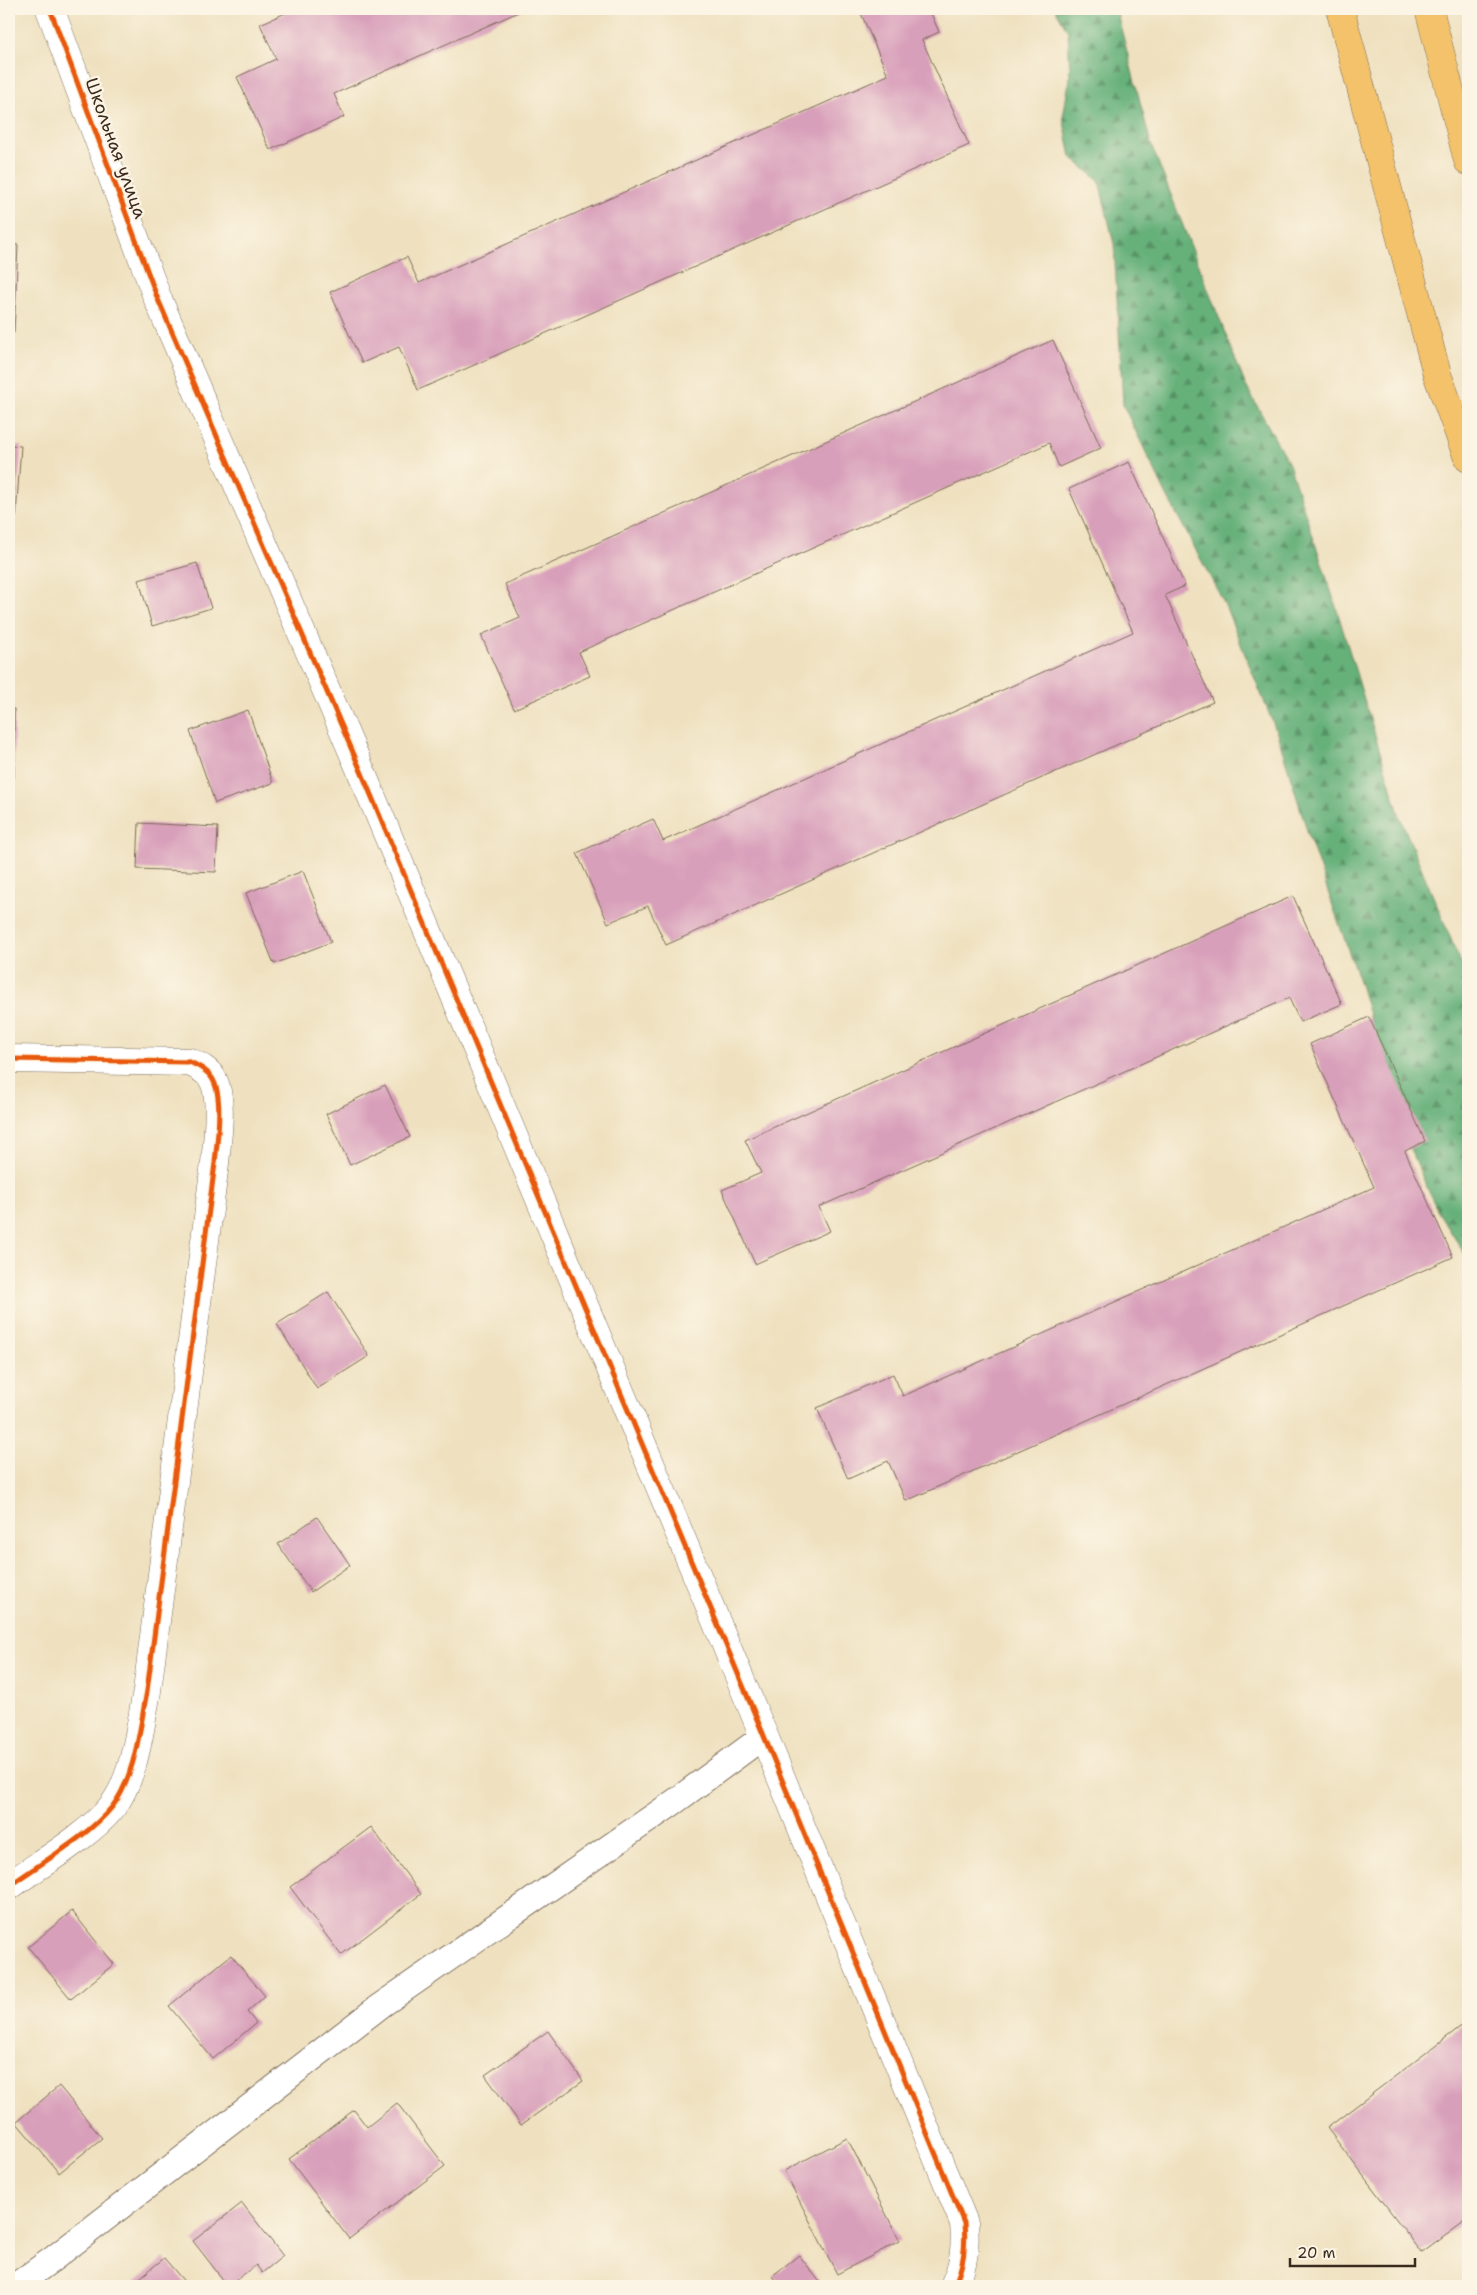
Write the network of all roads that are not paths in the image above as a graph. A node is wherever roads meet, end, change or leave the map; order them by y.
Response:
1 (50, 9) edge
2 (1340, 9) edge
3 (1429, 9) edge
4 (1468, 161) edge
5 (1468, 458) edge
6 (9, 1059) edge
7 (764, 1736) junction
8 (9, 1886) edge
9 (14, 2286) edge
10 (954, 2286) edge

1 - 7 street, Школьная улица
2 - 5 main road
3 - 4 main road
6 - 8 street
7 - 9 lane
7 - 10 street, Школьная улица

